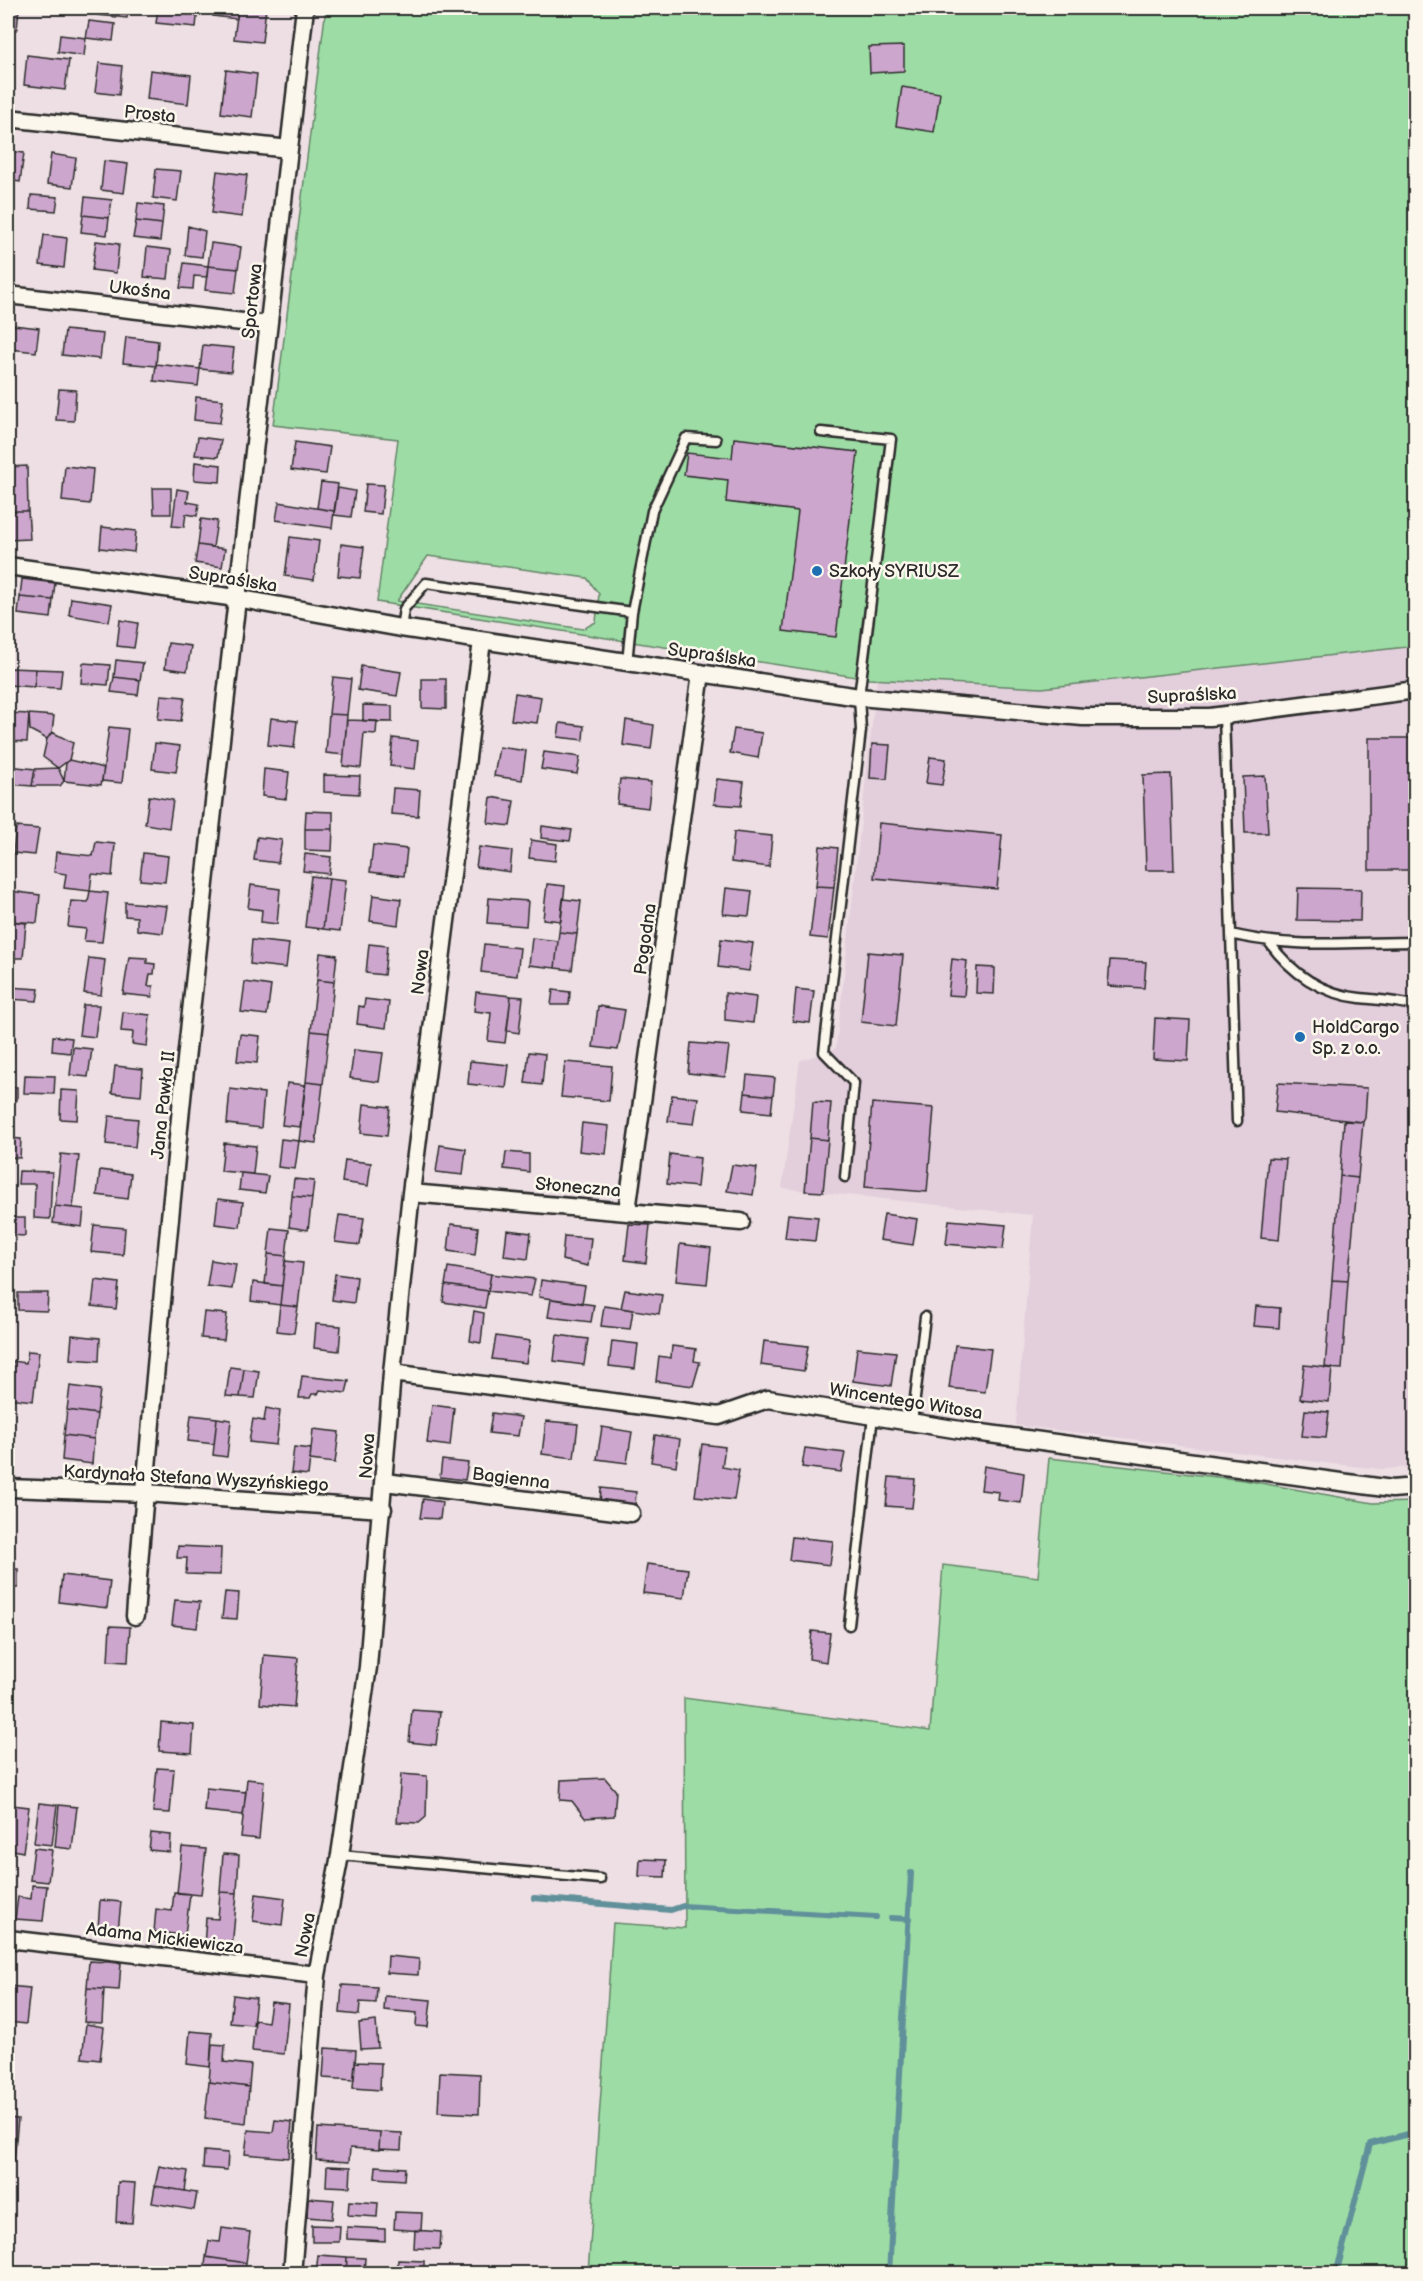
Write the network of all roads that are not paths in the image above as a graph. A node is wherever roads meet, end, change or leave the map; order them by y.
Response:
1 (305, 8) edge
2 (8, 118) edge
3 (289, 149) junction
4 (8, 295) edge
5 (268, 325) junction
6 (821, 432) dead end
7 (716, 440) dead end
8 (8, 566) edge
9 (236, 598) junction
10 (632, 612) junction
11 (401, 628) junction
12 (482, 641) junction
13 (627, 663) junction
14 (701, 673) junction
15 (1416, 690) edge
16 (859, 697) junction
17 (1224, 715) junction
18 (1231, 934) junction
19 (1269, 942) junction
20 (1416, 942) edge
21 (1416, 1006) edge
22 (1237, 1121) dead end
23 (845, 1177) dead end
24 (411, 1193) junction
25 (627, 1211) junction
26 (741, 1222) dead end
27 (925, 1317) dead end
28 (392, 1373) junction
29 (873, 1416) junction
30 (912, 1422) junction
31 (385, 1482) junction
32 (1416, 1487) edge
33 (8, 1488) edge
34 (145, 1493) junction
35 (383, 1509) junction
36 (631, 1513) dead end
37 (135, 1616) dead end
38 (849, 1625) dead end
39 (340, 1855) junction
40 (600, 1879) dead end
41 (8, 1940) edge
42 (317, 1975) junction
43 (292, 2274) edge

1 - 3 street, Sportowa
2 - 3 street, Prosta
3 - 5 street, Sportowa
4 - 5 street, Ukośna
5 - 9 street, Sportowa
6 - 16 lane
7 - 10 lane
8 - 9 street, Supraślska
9 - 11 street, Supraślska
9 - 34 street, Jana Pawła II
10 - 11 lane
10 - 13 lane
11 - 12 street, Supraślska
12 - 13 street, Supraślska
12 - 24 street, Nowa
13 - 14 street, Supraślska
14 - 16 street, Supraślska
14 - 25 street, Pogodna
15 - 17 street, Supraślska
16 - 17 street, Supraślska
16 - 23 lane
17 - 18 lane
18 - 19 lane
18 - 22 lane
19 - 20 lane
19 - 21 lane
24 - 25 street, Słoneczna
24 - 28 street, Nowa
25 - 26 street, Słoneczna
27 - 30 lane
28 - 29 street, Wincentego Witosa
28 - 31 street, Nowa
29 - 30 street, Wincentego Witosa
29 - 38 lane
30 - 32 street, Wincentego Witosa
31 - 35 street, Nowa
31 - 36 street, Bagienna
33 - 34 street, Kardynała Stefana Wyszyńskiego
34 - 35 street, Kardynała Stefana Wyszyńskiego
34 - 37 street, Jana Pawła II
35 - 39 street, Nowa
39 - 40 lane
39 - 42 street, Nowa
41 - 42 street, Adama Mickiewicza
42 - 43 street, Nowa

